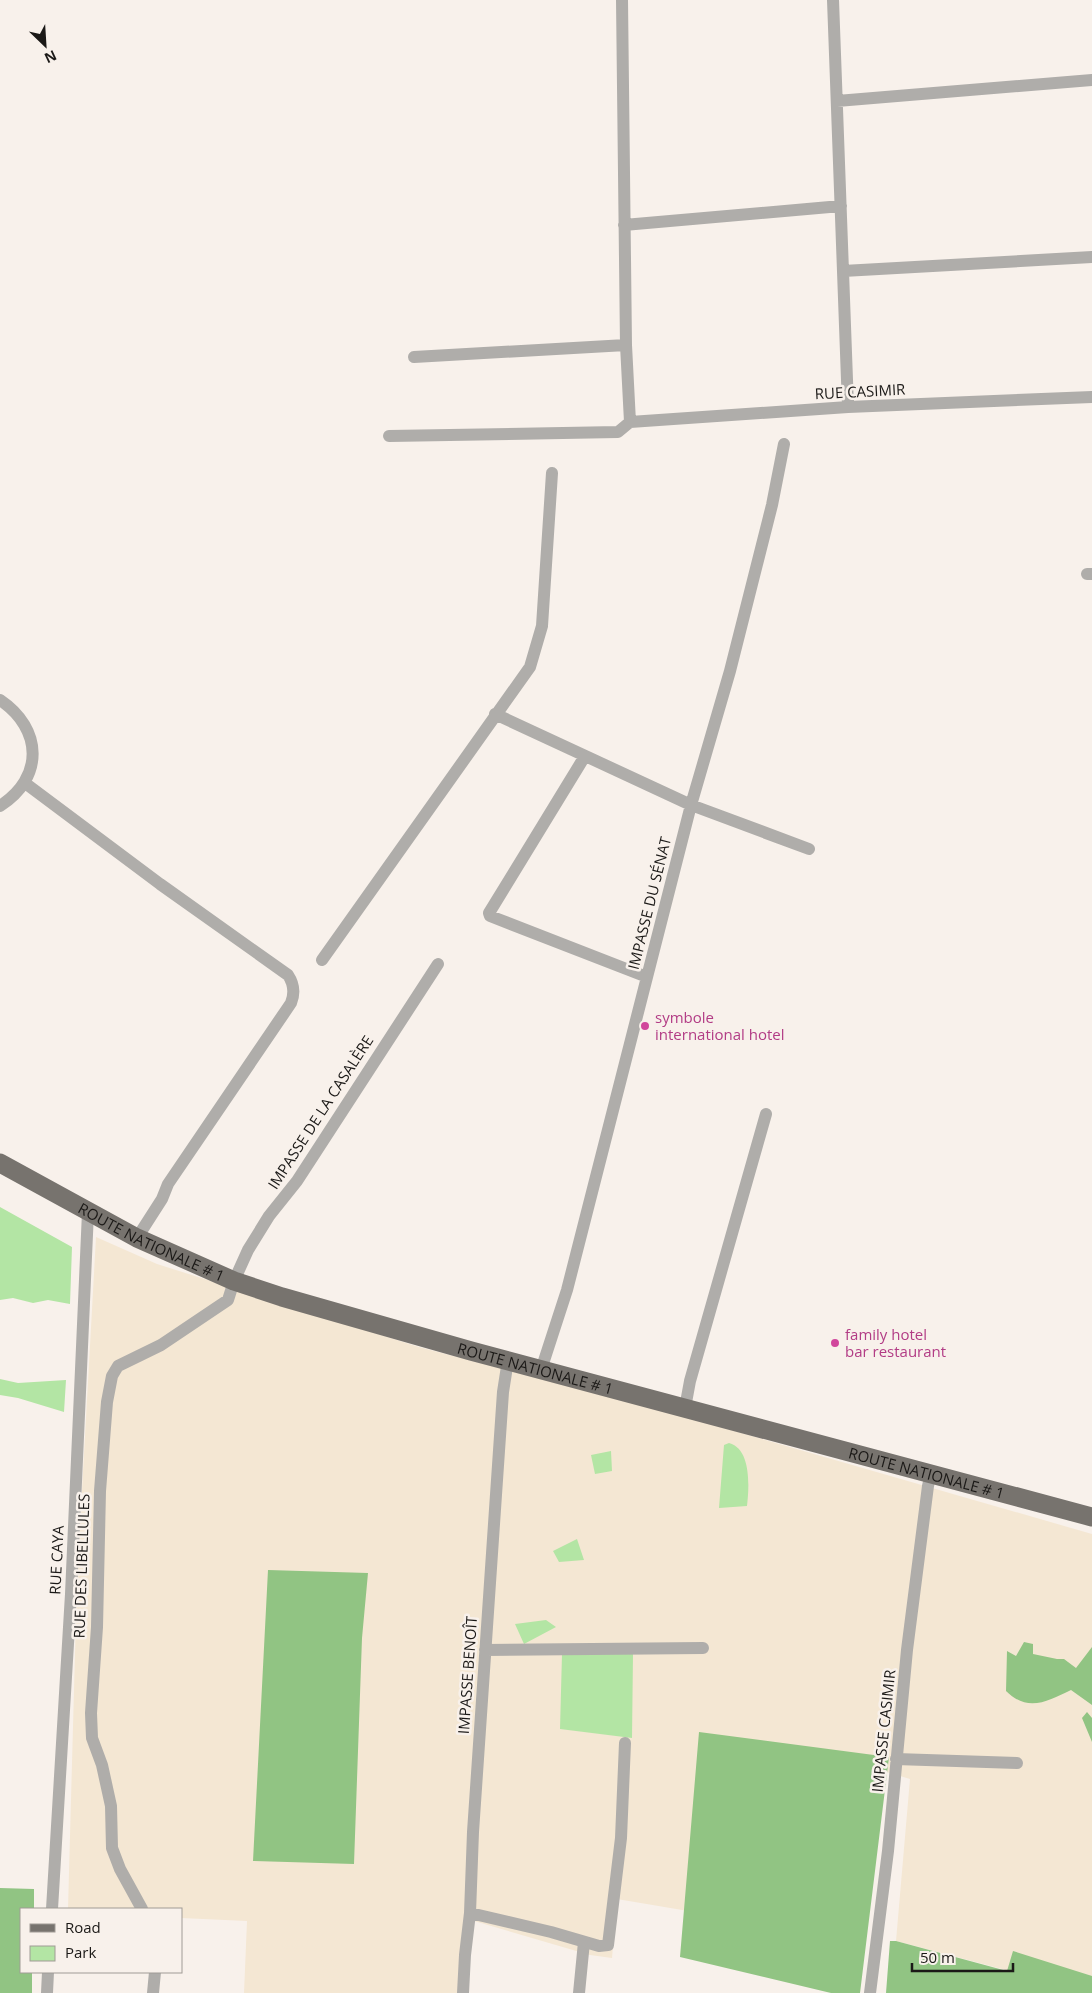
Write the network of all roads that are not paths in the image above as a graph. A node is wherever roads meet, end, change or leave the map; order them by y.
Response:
1 (622, 0) edge
2 (833, 0) edge
3 (1092, 80) edge
4 (837, 101) junction
5 (841, 206) junction
6 (624, 224) junction
7 (1092, 257) edge
8 (843, 271) junction
9 (626, 345) junction
10 (414, 357) dead end
11 (1092, 397) edge
12 (848, 407) junction
13 (630, 422) junction
14 (389, 436) dead end
15 (784, 444) dead end
16 (552, 473) dead end
17 (0, 700) edge
18 (495, 714) junction
19 (585, 756) junction
20 (25, 783) junction
21 (691, 805) junction
22 (0, 806) edge
23 (809, 849) dead end
24 (322, 960) dead end
25 (438, 964) dead end
26 (647, 977) junction
27 (766, 1114) dead end
28 (0, 1163) edge
29 (88, 1212) junction
30 (137, 1238) junction
31 (234, 1281) junction
32 (508, 1360) junction
33 (541, 1370) junction
34 (685, 1408) junction
35 (931, 1473) junction
36 (1092, 1517) edge
37 (703, 1648) dead end
38 (485, 1650) junction
39 (625, 1743) dead end
40 (896, 1759) junction
41 (1017, 1763) dead end
42 (52, 1908) edge
43 (141, 1908) edge
44 (470, 1913) junction
45 (584, 1942) junction
46 (48, 1973) edge
47 (155, 1973) edge
48 (47, 1993) edge
49 (152, 1993) edge
50 (463, 1993) edge
51 (579, 1993) edge
52 (870, 1993) edge

1 - 6 street
2 - 4 street
3 - 4 street
4 - 5 street
5 - 6 street
5 - 8 street
6 - 9 street
7 - 8 street
8 - 12 street
9 - 10 street
9 - 13 street
11 - 12 street, RUE CASIMIR
12 - 13 street, RUE CASIMIR
13 - 14 street
15 - 21 street, IMPASSE DU SÉNAT
16 - 18 street
17 - 20 street
18 - 19 street
18 - 24 street
19 - 21 street
19 - 26 street
20 - 22 street
20 - 30 street
21 - 23 street
21 - 26 street, IMPASSE DU SÉNAT
25 - 31 street, IMPASSE DE LA CASALÈRE
26 - 33 street, IMPASSE DU SÉNAT
27 - 34 street
28 - 29 main road, ROUTE NATIONALE # 1
29 - 30 main road, ROUTE NATIONALE # 1
29 - 42 street, RUE CAYA
30 - 31 main road, ROUTE NATIONALE # 1
31 - 32 main road, ROUTE NATIONALE # 1
31 - 43 street, RUE DES LIBELLULES
32 - 33 main road, ROUTE NATIONALE # 1
32 - 38 street, IMPASSE BENOÎT
33 - 34 main road, ROUTE NATIONALE # 1
34 - 35 main road, ROUTE NATIONALE # 1
35 - 36 main road, ROUTE NATIONALE # 1
35 - 40 street, IMPASSE CASIMIR
37 - 38 street
38 - 44 street, IMPASSE BENOÎT
39 - 45 street
40 - 41 street
40 - 52 street, IMPASSE CASIMIR
44 - 45 street
44 - 50 street, IMPASSE BENOÎT
45 - 51 street
46 - 48 street
47 - 49 street

